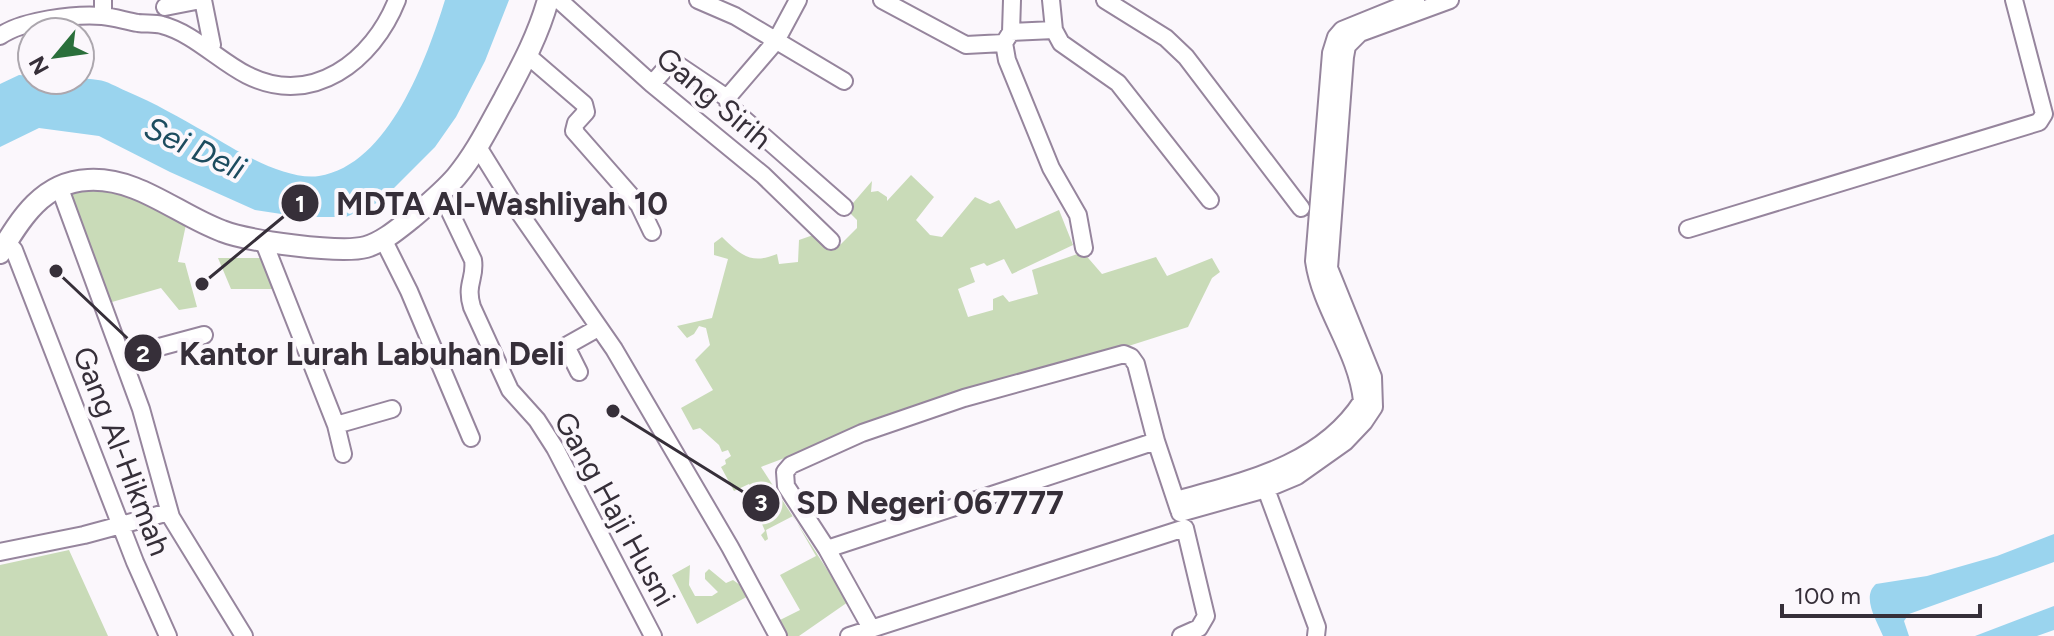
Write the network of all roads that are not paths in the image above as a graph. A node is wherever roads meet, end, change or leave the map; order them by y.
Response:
1 (202, 0) edge
2 (397, 0) edge
3 (548, 0) edge
4 (559, 0) edge
5 (698, 0) edge
6 (798, 0) edge
7 (882, 0) edge
8 (1012, 0) edge
9 (1051, 0) edge
10 (1105, 0) edge
11 (1416, 0) edge
12 (1450, 0) edge
13 (2014, 0) edge
14 (165, 3) edge
15 (103, 8) edge
16 (162, 25) junction
17 (1054, 30) junction
18 (0, 36) edge
19 (1007, 37) junction
20 (776, 41) junction
21 (209, 50) junction
22 (527, 55) junction
23 (844, 81) dead end
24 (652, 84) junction
25 (727, 98) junction
26 (478, 147) junction
27 (59, 186) junction
28 (441, 193) junction
29 (1210, 200) dead end
30 (844, 207) dead end
31 (1301, 208) dead end
32 (1688, 229) dead end
33 (652, 232) dead end
34 (383, 239) junction
35 (263, 240) junction
36 (831, 241) dead end
37 (3, 248) edge
38 (1084, 248) dead end
39 (1321, 261) junction
40 (598, 328) junction
41 (204, 335) dead end
42 (122, 357) junction
43 (579, 372) dead end
44 (392, 409) dead end
45 (336, 425) junction
46 (471, 438) dead end
47 (1156, 441) junction
48 (343, 454) dead end
49 (1264, 482) junction
50 (169, 512) junction
51 (1180, 514) junction
52 (120, 524) junction
53 (827, 549) junction
54 (0, 552) edge
55 (871, 628) junction
56 (1320, 633) edge
57 (168, 636) edge
58 (244, 636) edge
59 (653, 636) edge
60 (778, 636) edge
61 (849, 636) edge
62 (1181, 636) edge

1 - 14 street
1 - 21 street
2 - 21 street
3 - 22 street
4 - 24 street, Gang Sirih
5 - 20 street
6 - 20 street
7 - 19 street
8 - 19 street
9 - 17 street
10 - 31 street
11 - 39 street
12 - 39 street
13 - 32 street
14 - 16 street
15 - 16 street
15 - 18 street
16 - 21 street
17 - 19 street
17 - 29 street
19 - 38 street
20 - 23 street
20 - 25 street
22 - 26 street
22 - 33 street
24 - 25 street
24 - 36 street, Gang Sirih
25 - 30 street
26 - 28 street
26 - 40 street
27 - 35 street
27 - 37 street
27 - 42 street
28 - 34 street
28 - 59 street, Gang Haji Husni
34 - 35 street
34 - 46 street
35 - 45 street
37 - 52 street, Gang Al-Hikmah
39 - 49 street
40 - 43 street
40 - 60 street
41 - 42 street
42 - 50 street
44 - 45 street
45 - 48 street
47 - 51 street
47 - 53 street
47 - 53 street
49 - 51 street
49 - 56 street
50 - 52 street
50 - 58 street
51 - 55 street
51 - 62 street
52 - 54 street
52 - 57 street, Gang Al-Hikmah
53 - 55 street
55 - 61 street

